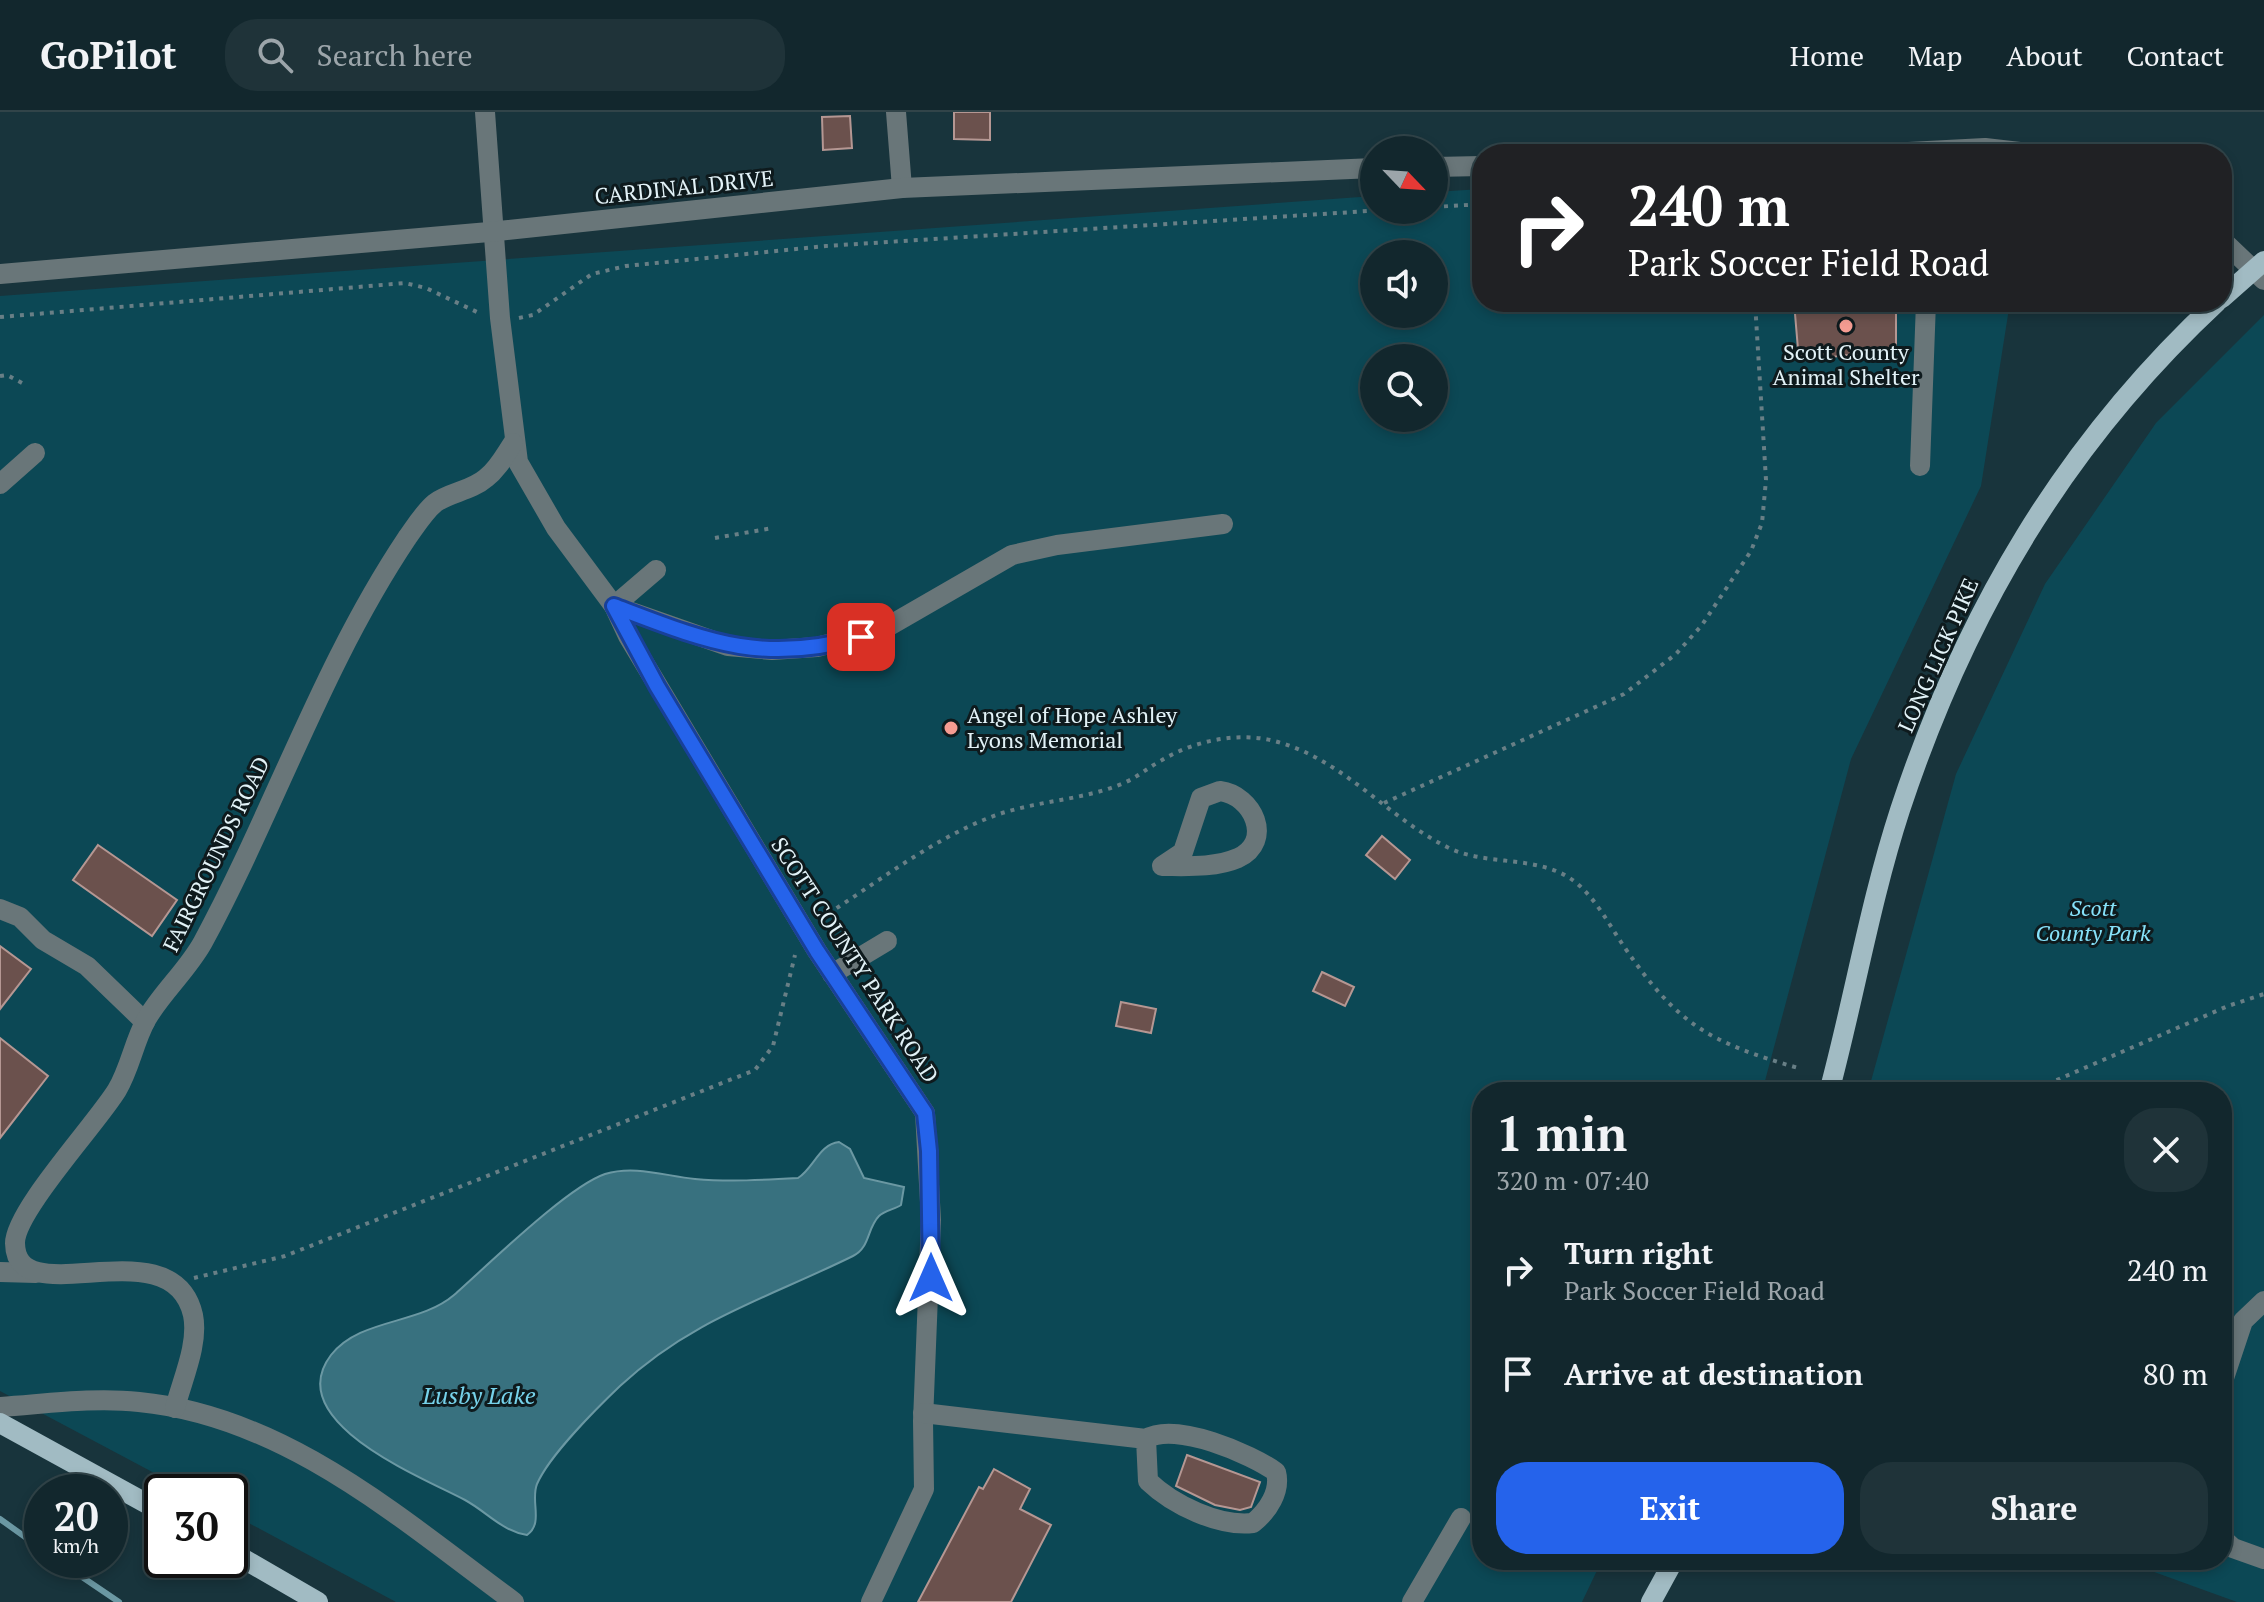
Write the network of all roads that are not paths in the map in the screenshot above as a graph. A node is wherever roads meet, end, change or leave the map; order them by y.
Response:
1 (485, 112) edge
2 (896, 112) edge
3 (1472, 166) edge
4 (1448, 167) edge
5 (1360, 169) edge
6 (902, 188) junction
7 (493, 231) junction
8 (2232, 248) edge
9 (2261, 270) edge
10 (0, 274) edge
11 (2232, 291) edge
12 (1926, 312) edge
13 (2207, 312) edge
14 (513, 443) junction
15 (35, 453) dead end
16 (1920, 466) dead end
17 (0, 484) edge
18 (1223, 524) dead end
19 (656, 570) dead end
20 (614, 606) junction
21 (1162, 866) joint
22 (0, 909) edge
23 (887, 941) dead end
24 (832, 974) junction
25 (145, 1022) junction
26 (1832, 1082) edge
27 (0, 1272) edge
28 (36, 1273) junction
29 (2264, 1301) edge
30 (2232, 1354) edge
31 (0, 1407) edge
32 (175, 1408) junction
33 (923, 1413) junction
34 (0, 1423) edge
35 (1146, 1439) junction
36 (144, 1502) edge
37 (1461, 1518) dead end
38 (2232, 1547) edge
39 (2264, 1559) edge
40 (248, 1561) edge
41 (1669, 1570) edge
42 (318, 1602) edge
43 (514, 1602) edge
44 (871, 1602) edge
45 (1412, 1602) edge
46 (1651, 1602) edge

1 - 7 street
2 - 6 street
3 - 4 street
5 - 6 street, CARDINAL DRIVE
6 - 7 street, CARDINAL DRIVE
7 - 10 street, CARDINAL DRIVE
7 - 14 street
8 - 9 street
9 - 11 main road
12 - 16 street
13 - 26 main road, LONG LICK PIKE
14 - 20 street, SCOTT COUNTY PARK ROAD
14 - 25 street, FAIRGROUNDS ROAD
15 - 17 street
18 - 20 street
19 - 20 street
20 - 24 street, SCOTT COUNTY PARK ROAD
21 - 21 street
22 - 25 street
23 - 24 street
24 - 33 street, SCOTT COUNTY PARK ROAD
25 - 28 street, FAIRGROUNDS ROAD
27 - 28 street
28 - 32 street
29 - 30 street
31 - 32 street
32 - 43 street
33 - 35 street
33 - 44 street, SCOTT COUNTY PARK ROAD
34 - 36 main road
35 - 35 street
37 - 45 street
38 - 39 street
40 - 42 main road
41 - 46 main road

